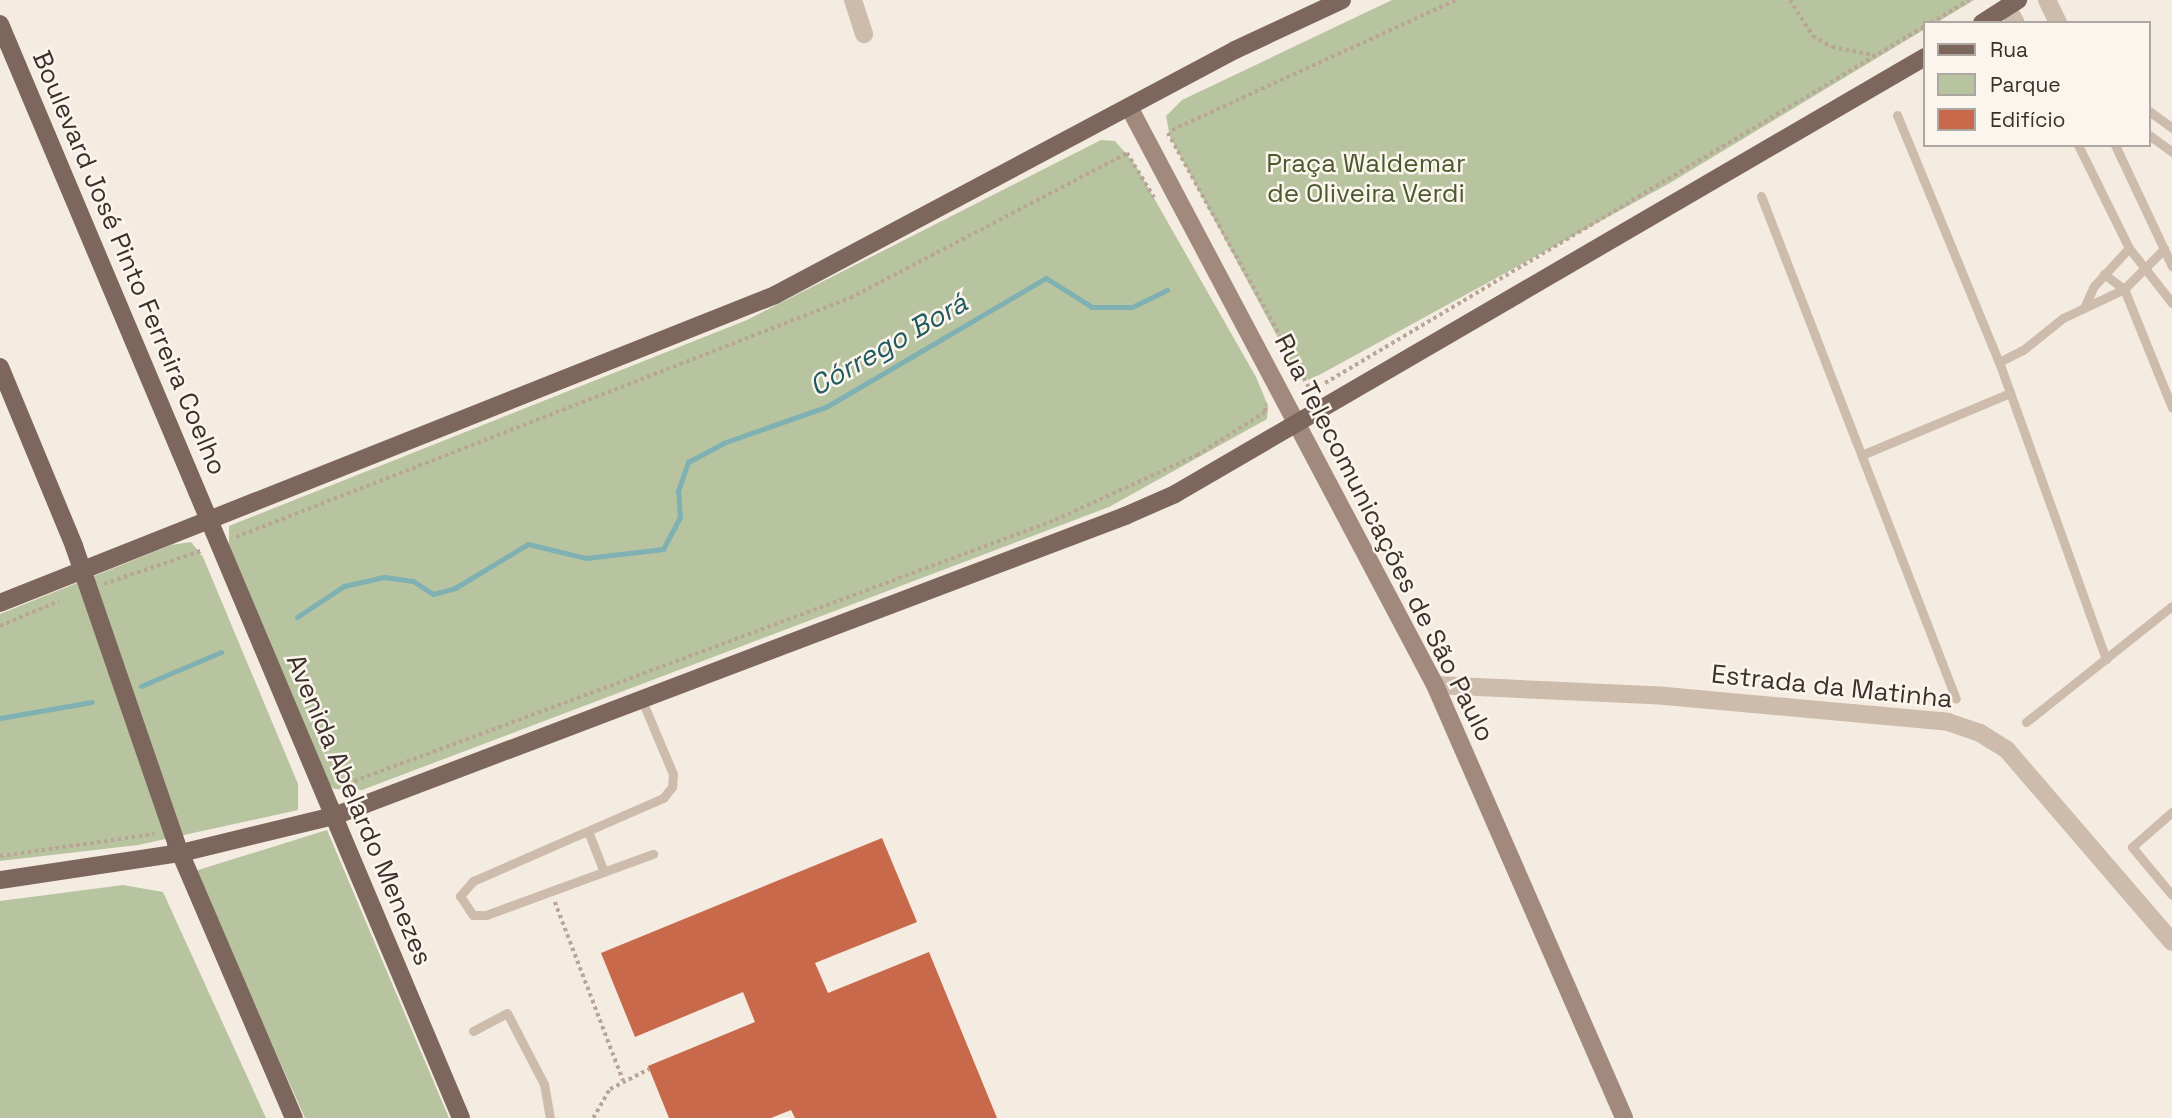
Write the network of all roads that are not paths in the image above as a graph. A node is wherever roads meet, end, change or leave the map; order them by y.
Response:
1 (853, 0) edge
2 (1342, 0) edge
3 (2047, 0) edge
4 (2013, 10) edge
5 (1987, 21) edge
6 (2057, 21) edge
7 (0, 24) edge
8 (864, 34) dead end
9 (1924, 58) edge
10 (1129, 107) junction
11 (2151, 112) edge
12 (1897, 116) dead end
13 (2172, 128) edge
14 (2151, 136) edge
15 (2079, 147) edge
16 (2116, 147) edge
17 (2172, 152) edge
18 (1761, 196) dead end
19 (2129, 248) junction
20 (2164, 249) junction
21 (2172, 266) edge
22 (2144, 267) junction
23 (2104, 274) junction
24 (2124, 289) junction
25 (2172, 303) edge
26 (2084, 308) junction
27 (1999, 362) junction
28 (0, 367) edge
29 (2010, 393) junction
30 (2172, 408) edge
31 (1298, 422) junction
32 (1864, 454) junction
33 (209, 522) junction
34 (86, 582) junction
35 (0, 603) edge
36 (2172, 606) edge
37 (2106, 659) junction
38 (1435, 685) junction
39 (641, 698) junction
40 (1956, 699) dead end
41 (2026, 722) dead end
42 (2172, 812) edge
43 (334, 817) junction
44 (588, 831) junction
45 (181, 853) junction
46 (653, 854) dead end
47 (604, 872) junction
48 (0, 880) edge
49 (2172, 895) edge
50 (2172, 942) edge
51 (473, 1031) dead end
52 (294, 1118) edge
53 (461, 1118) edge
54 (550, 1118) edge
55 (1624, 1118) edge

1 - 8 street
2 - 10 main road
3 - 6 street
4 - 5 main road
7 - 33 main road, Boulevard José Pinto Ferreira Coelho
9 - 31 main road
10 - 31 street, Rua Telecomunicações de São Paulo
10 - 33 main road
11 - 13 lane
12 - 27 lane
14 - 17 lane
15 - 19 lane
16 - 20 lane
18 - 32 lane
19 - 22 lane
19 - 23 lane
20 - 21 lane
20 - 22 lane
22 - 24 lane
22 - 25 lane
23 - 24 lane
23 - 26 lane
24 - 26 lane
24 - 30 lane
26 - 27 lane
27 - 29 lane
28 - 34 main road
29 - 32 lane
29 - 37 lane
31 - 38 street, Rua Telecomunicações de São Paulo
31 - 39 main road
32 - 40 lane
33 - 34 main road
33 - 43 main road, Avenida Abelardo Menezes
34 - 35 main road
34 - 45 main road
36 - 37 lane
37 - 41 lane
38 - 50 street, Estrada da Matinha
38 - 55 street, Rua Telecomunicações de São Paulo
39 - 43 main road
39 - 44 lane
42 - 49 lane
43 - 45 main road
43 - 53 main road, Avenida Abelardo Menezes
44 - 47 lane
44 - 47 lane
45 - 48 main road
45 - 52 main road
46 - 47 lane
51 - 54 lane

